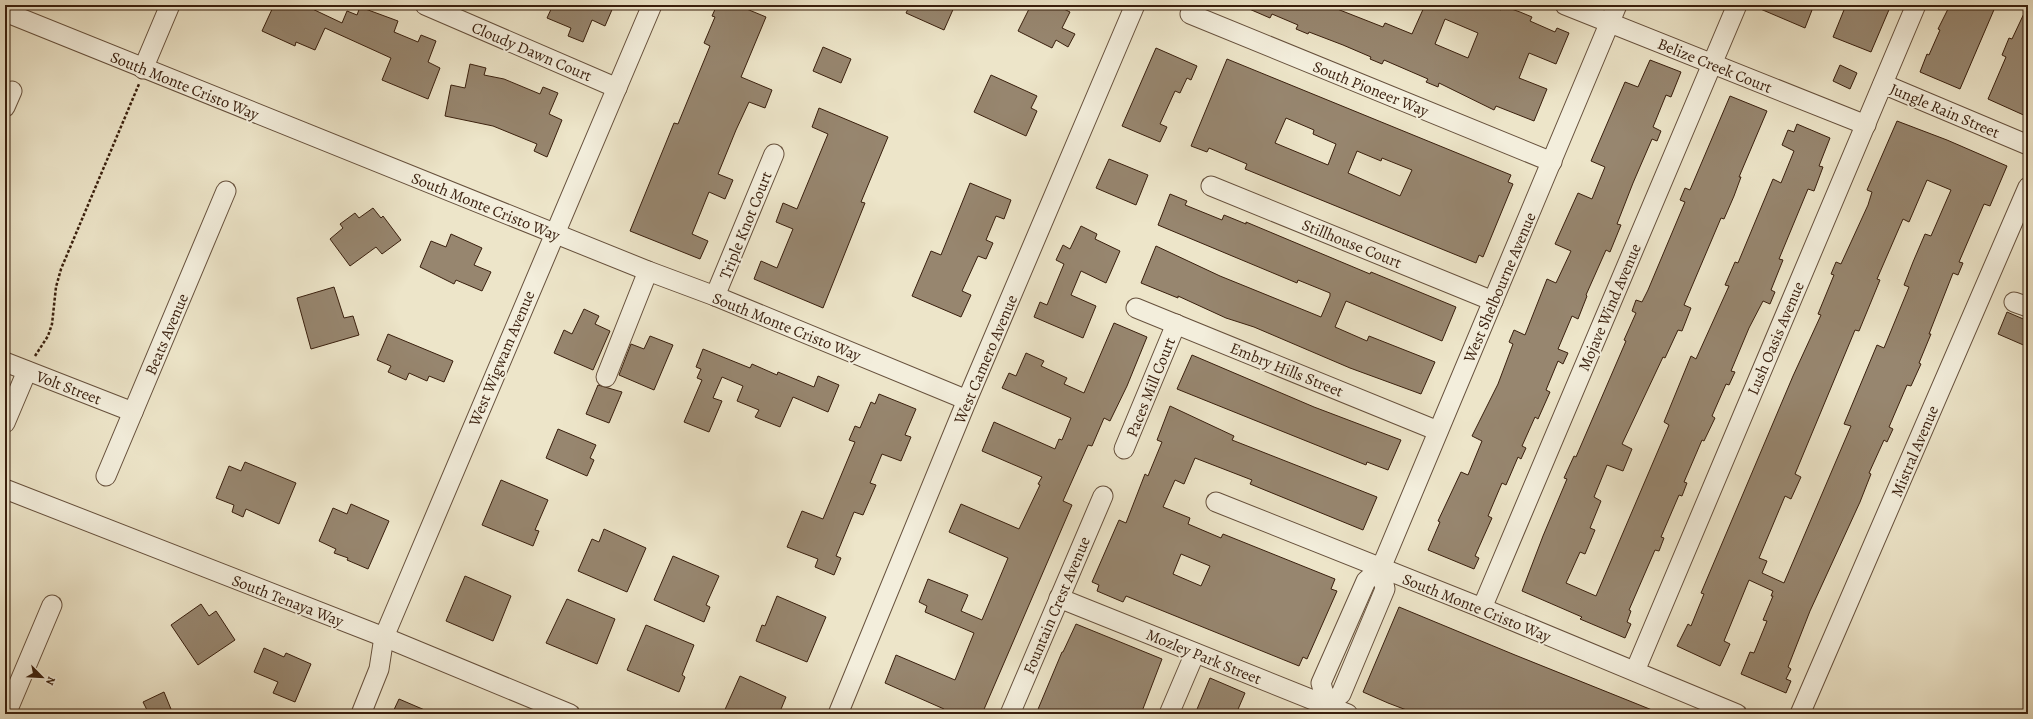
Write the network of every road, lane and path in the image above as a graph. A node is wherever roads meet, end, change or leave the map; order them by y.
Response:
1 (170, 5) edge
2 (425, 5) edge
3 (652, 5) edge
4 (1135, 5) edge
5 (1565, 5) edge
6 (1617, 5) edge
7 (1737, 5) edge
8 (1916, 5) edge
9 (5, 12) edge
10 (1190, 14) dead end
11 (1610, 23) junction
12 (1712, 64) junction
13 (142, 74) junction
14 (1883, 84) junction
15 (617, 88) junction
16 (1866, 125) junction
17 (2028, 145) edge
18 (774, 154) dead end
19 (1552, 162) junction
20 (1211, 186) dead end
21 (2028, 187) edge
22 (226, 191) dead end
23 (555, 234) junction
24 (648, 271) junction
25 (715, 296) junction
26 (1493, 301) junction
27 (1136, 308) dead end
28 (1176, 324) junction
29 (6, 364) edge
30 (30, 364) junction
31 (606, 377) dead end
32 (967, 400) junction
33 (133, 412) junction
34 (6, 417) edge
35 (1438, 431) junction
36 (1124, 449) dead end
37 (106, 476) dead end
38 (5, 489) edge
39 (1103, 496) dead end
40 (1216, 502) dead end
41 (1381, 568) junction
42 (1059, 598) junction
43 (52, 605) dead end
44 (1482, 608) junction
45 (384, 637) junction
46 (1195, 653) junction
47 (1635, 671) junction
48 (12, 682) edge
49 (1325, 710) edge
50 (6, 714) edge
51 (361, 714) edge
52 (570, 714) edge
53 (838, 714) edge
54 (1010, 714) edge
55 (1169, 714) edge
56 (1348, 714) edge
57 (1737, 714) edge
58 (1800, 714) edge

1 - 13 street
2 - 15 street, Cloudy Dawn Court
3 - 15 street, West Wigwam Avenue
4 - 32 street, West Camero Avenue
5 - 11 street, Belize Creek Court
6 - 11 street, West Shelbourne Avenue
7 - 12 street, Mojave Wind Avenue
8 - 14 street, Lush Oasis Avenue
9 - 13 street, South Monte Cristo Way
10 - 19 street, South Pioneer Way
11 - 12 street, Belize Creek Court
11 - 19 street, West Shelbourne Avenue
12 - 16 street, Belize Creek Court
12 - 44 street, Mojave Wind Avenue
13 - 23 street, South Monte Cristo Way
13 - 30 path
14 - 16 street, Lush Oasis Avenue
14 - 17 street, Jungle Rain Street
15 - 23 street, West Wigwam Avenue
16 - 47 street, Lush Oasis Avenue
18 - 25 street, Triple Knot Court
19 - 26 street, West Shelbourne Avenue
20 - 26 street, Stillhouse Court
21 - 58 street, Mistral Avenue
22 - 33 street, Beats Avenue
23 - 24 street, South Monte Cristo Way
23 - 45 street, West Wigwam Avenue
24 - 25 street, South Monte Cristo Way
24 - 31 street
25 - 32 street, South Monte Cristo Way
26 - 35 street, West Shelbourne Avenue
27 - 28 street, Embry Hills Street
28 - 35 street, Embry Hills Street
28 - 36 street, Paces Mill Court
29 - 30 street, Volt Street
30 - 33 street, Volt Street
30 - 34 street
32 - 53 street, West Camero Avenue
33 - 37 street, Beats Avenue
35 - 41 street, West Shelbourne Avenue
38 - 45 street, South Tenaya Way
39 - 42 street, Fountain Crest Avenue
40 - 41 street, South Monte Cristo Way
41 - 44 street, South Monte Cristo Way
41 - 49 street
42 - 46 street, Mozley Park Street
42 - 54 street, Fountain Crest Avenue
43 - 48 street
44 - 47 street, South Monte Cristo Way
45 - 51 street, West Wigwam Avenue
45 - 52 street, South Tenaya Way
46 - 49 street, Mozley Park Street
46 - 55 street
47 - 57 street, South Monte Cristo Way
48 - 50 street
49 - 56 street, Mozley Park Street

